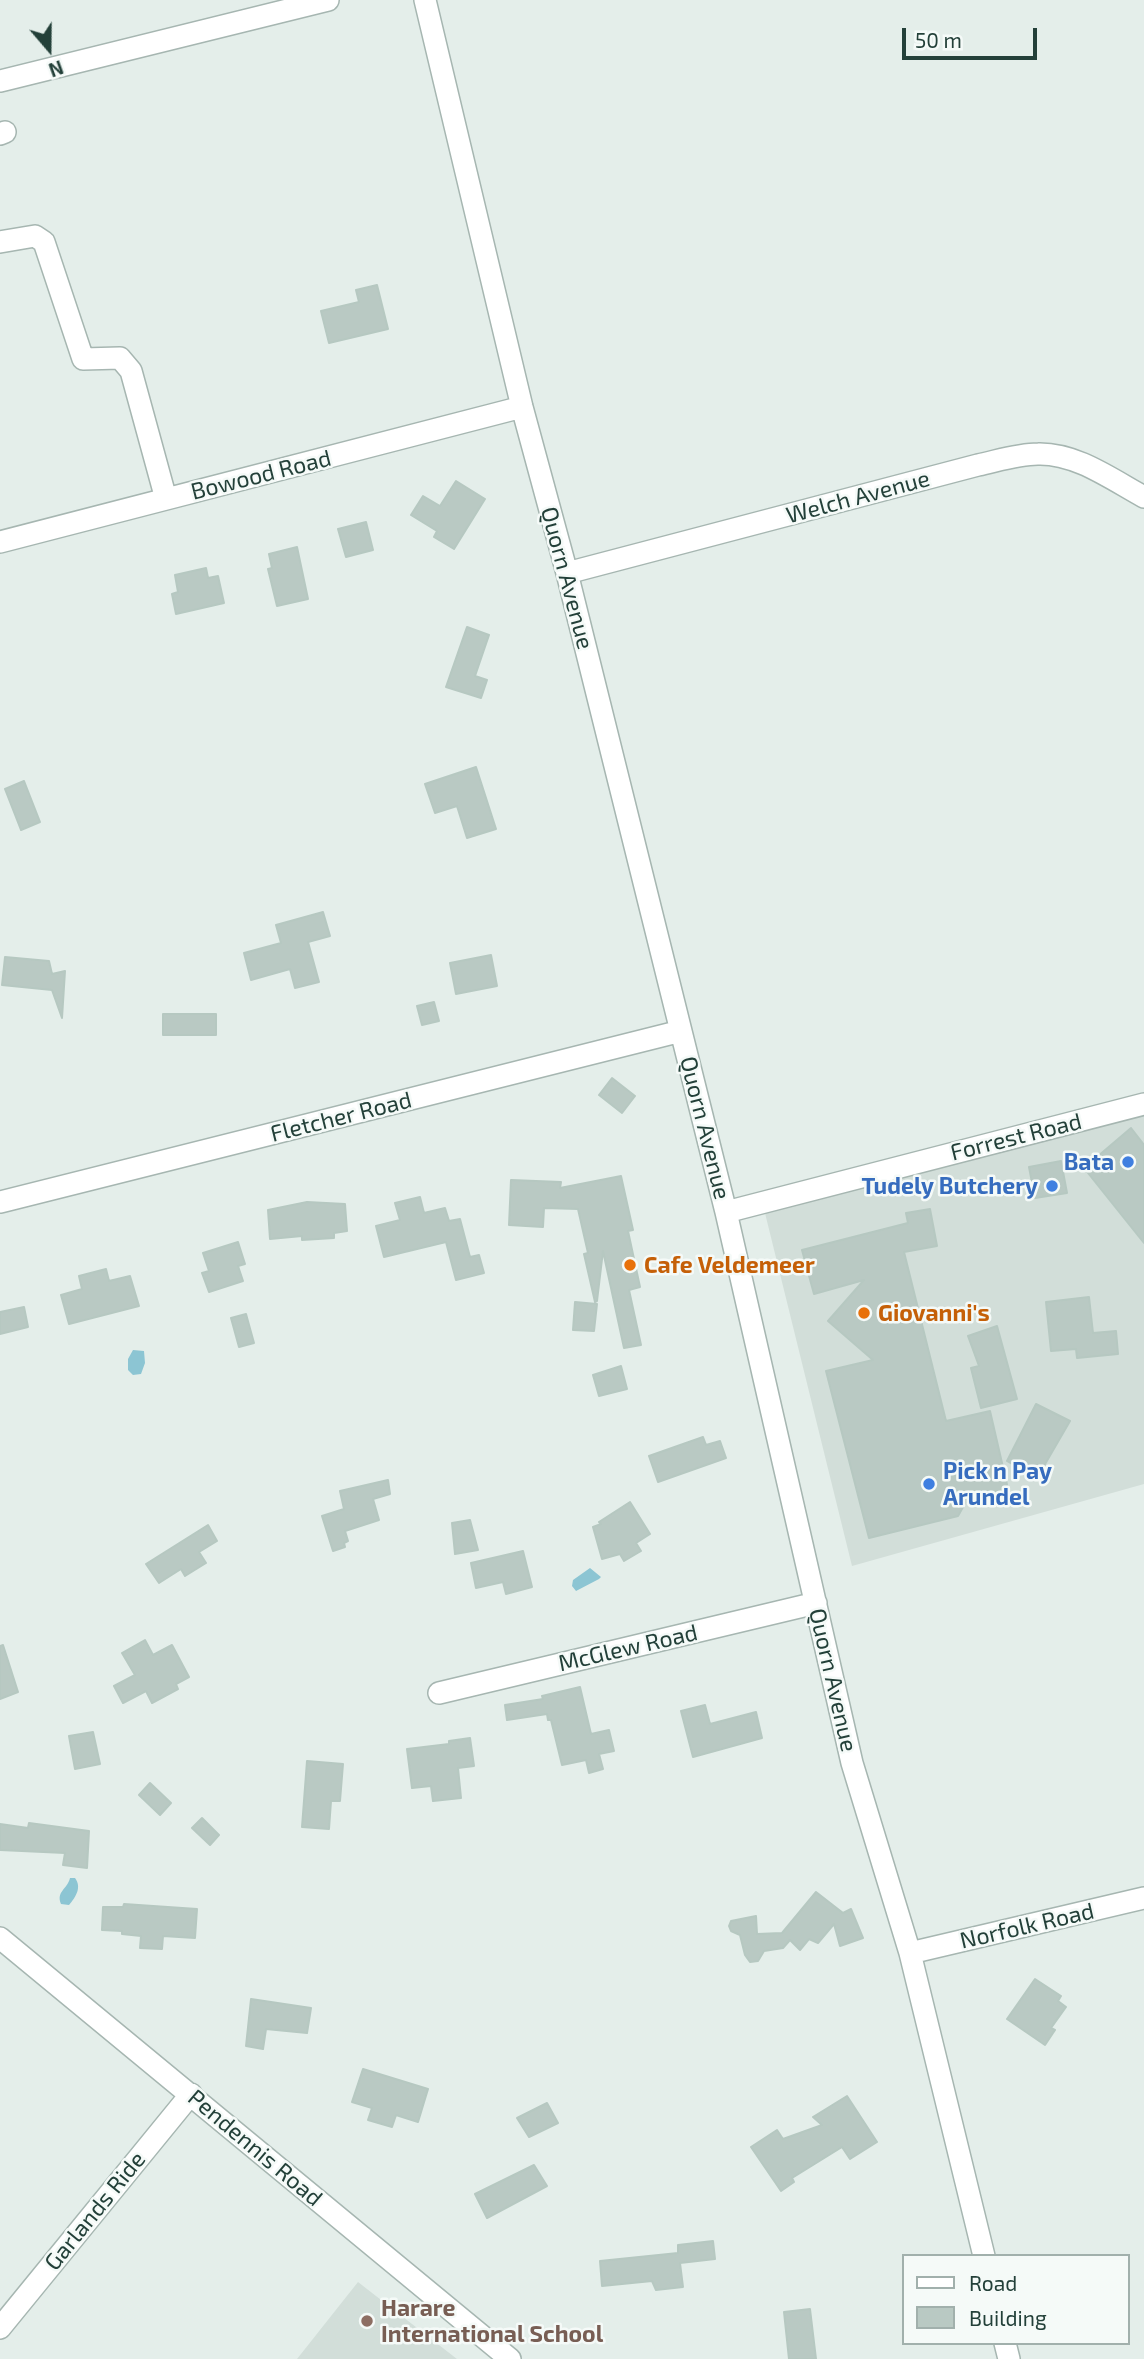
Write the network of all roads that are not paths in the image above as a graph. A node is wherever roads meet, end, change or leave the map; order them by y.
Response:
1 (328, 0) edge
2 (425, 0) edge
3 (0, 81) edge
4 (0, 242) edge
5 (522, 407) junction
6 (1144, 497) edge
7 (166, 499) junction
8 (0, 542) edge
9 (567, 573) junction
10 (681, 1031) junction
11 (1144, 1104) edge
12 (0, 1202) edge
13 (726, 1212) junction
14 (816, 1603) junction
15 (439, 1693) dead end
16 (1144, 1898) edge
17 (0, 1938) edge
18 (909, 1953) junction
19 (191, 2094) junction
20 (984, 2254) edge
21 (0, 2328) edge
22 (510, 2359) edge

1 - 3 street
2 - 5 street, Quorn Avenue
4 - 7 street
5 - 7 street, Bowood Road
5 - 9 street, Quorn Avenue
6 - 9 street, Welch Avenue
7 - 8 street, Bowood Road
9 - 10 street, Quorn Avenue
10 - 12 street, Fletcher Road
10 - 13 street, Quorn Avenue
11 - 13 street, Forrest Road
13 - 14 street, Quorn Avenue
14 - 15 street, McGlew Road
14 - 18 street, Quorn Avenue
16 - 18 street, Norfolk Road
17 - 19 street, Pendennis Road
18 - 20 street, Quorn Avenue
19 - 21 street, Garlands Ride
19 - 22 street, Pendennis Road

